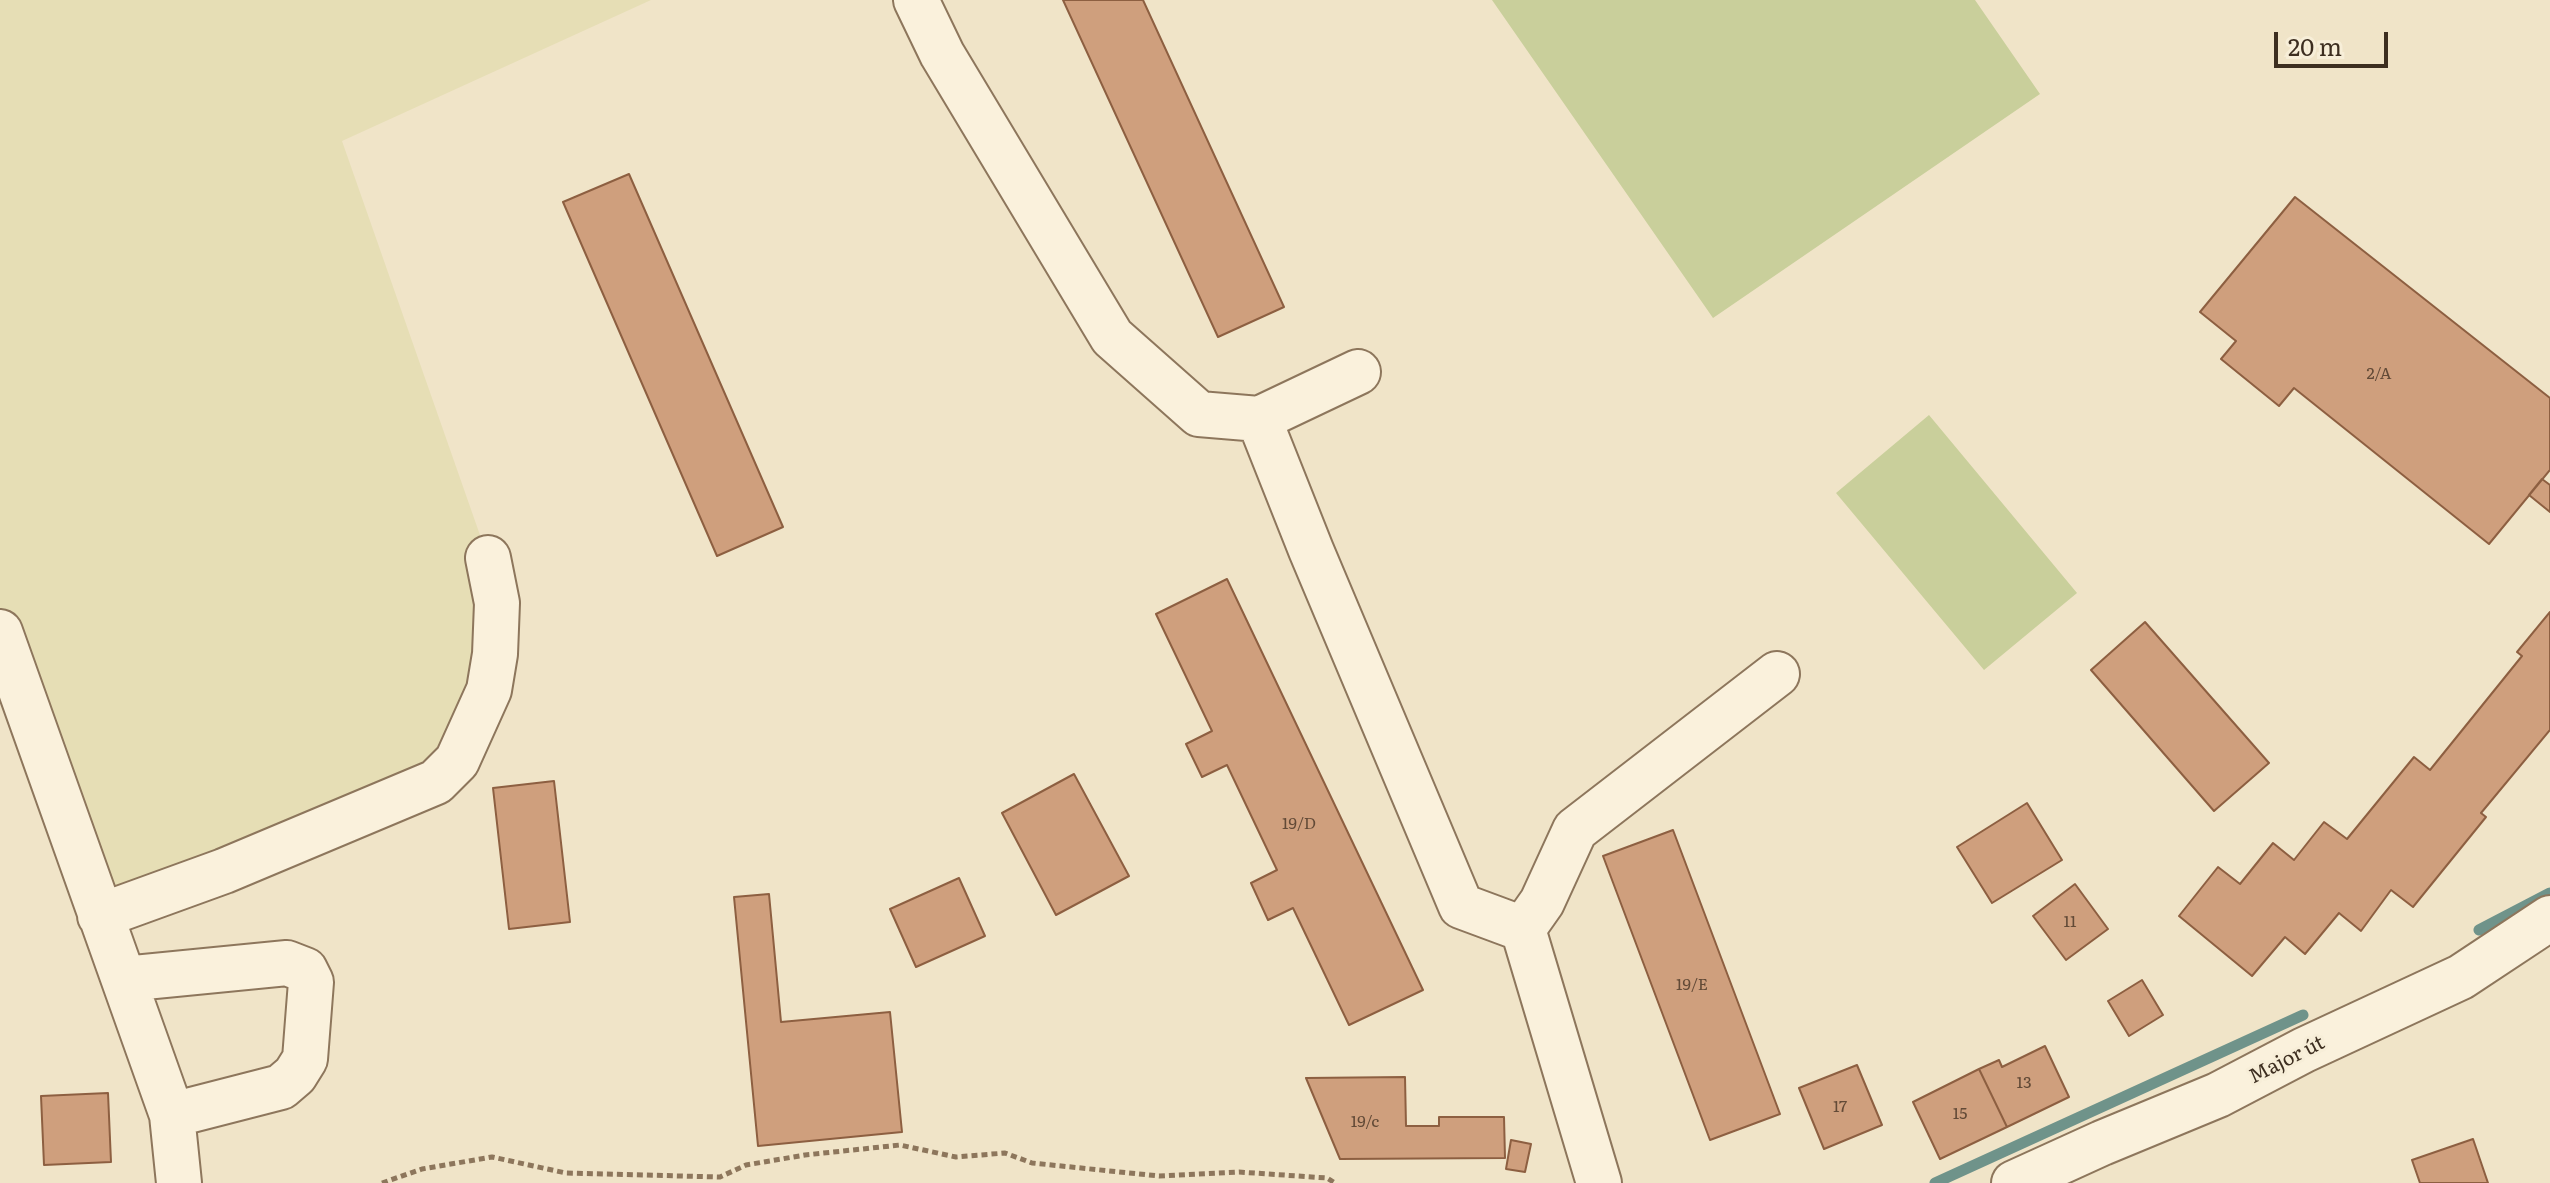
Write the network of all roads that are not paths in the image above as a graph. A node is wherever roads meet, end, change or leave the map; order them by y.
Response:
1 (916, 0) edge
2 (1358, 372) dead end
3 (1259, 419) junction
4 (488, 558) dead end
5 (0, 632) edge
6 (1777, 674) dead end
7 (100, 916) junction
8 (2550, 918) edge
9 (1523, 929) junction
10 (124, 979) junction
11 (172, 1115) junction
12 (179, 1183) edge
13 (1599, 1183) edge
14 (2014, 1183) edge

1 - 3 street
2 - 3 street
3 - 9 street
4 - 7 street
5 - 7 street
6 - 9 street
7 - 10 street
8 - 14 street, Major út
9 - 13 street
10 - 11 street
10 - 11 street
11 - 12 street

